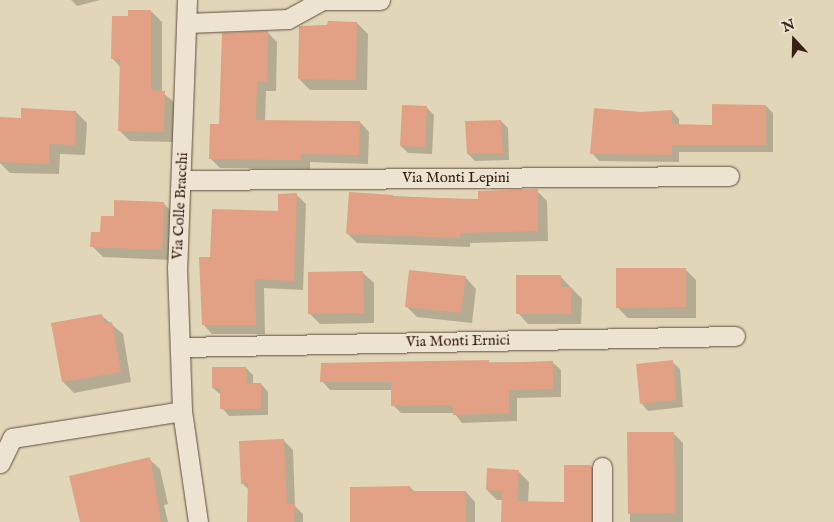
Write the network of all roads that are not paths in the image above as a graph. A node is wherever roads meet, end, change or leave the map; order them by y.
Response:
1 (187, 0) edge
2 (380, 0) edge
3 (187, 23) junction
4 (729, 176) dead end
5 (182, 180) junction
6 (734, 336) dead end
7 (181, 347) junction
8 (182, 411) junction
9 (0, 463) edge
10 (602, 467) dead end
11 (198, 522) edge
12 (602, 522) edge

1 - 3 street, Via Colle Bracchi
2 - 3 street
3 - 5 street, Via Colle Bracchi
4 - 5 street, Via Monti Lepini
5 - 7 street, Via Colle Bracchi
6 - 7 street, Via Monti Ernici
7 - 8 street, Via Colle Bracchi
8 - 9 street
8 - 11 street, Via Colle Bracchi
10 - 12 street

